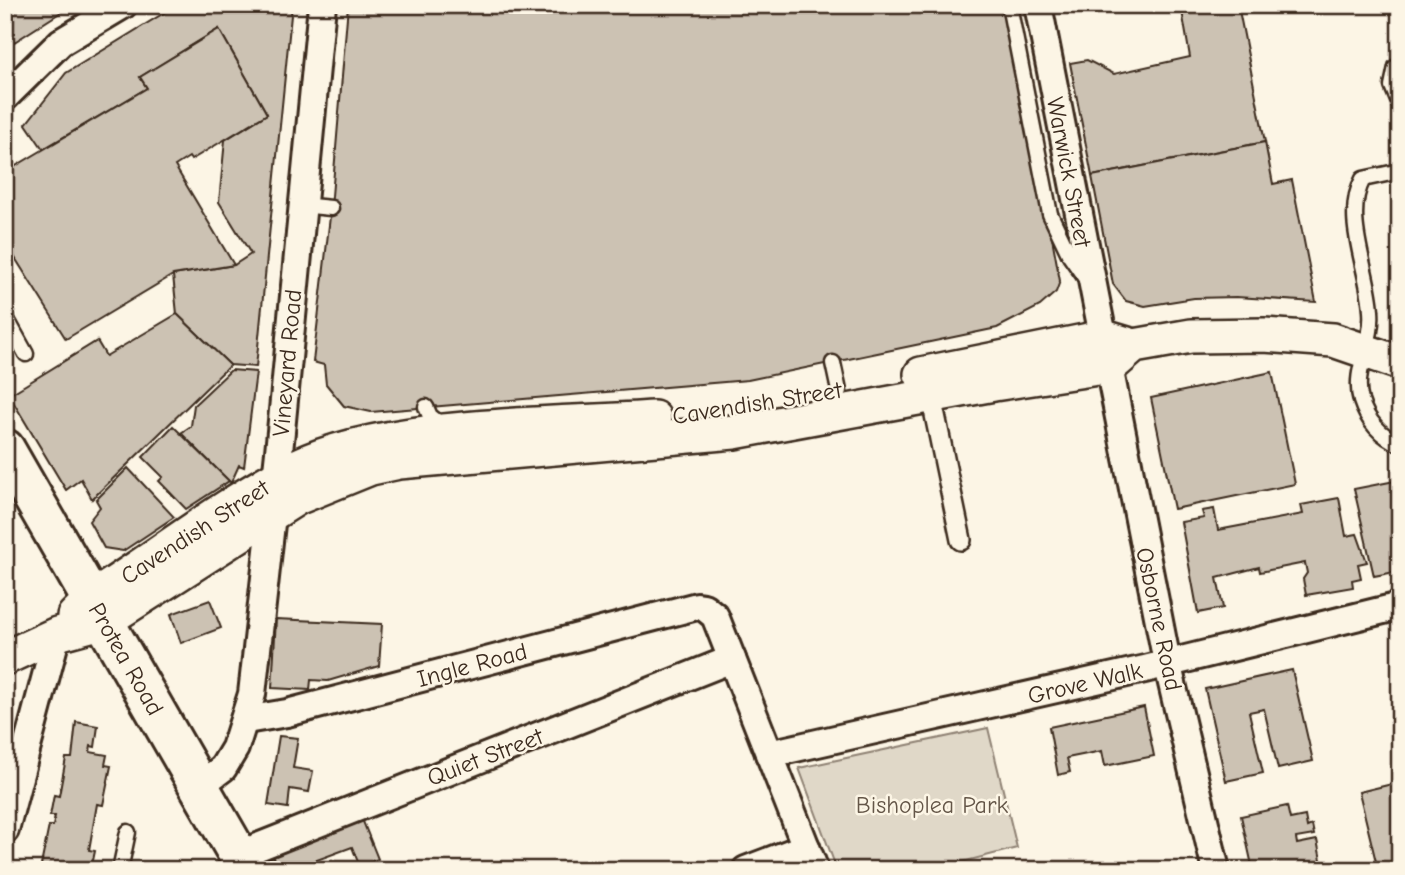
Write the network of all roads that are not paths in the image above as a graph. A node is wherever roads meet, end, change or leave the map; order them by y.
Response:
1 (123, 5) edge
2 (321, 5) edge
3 (1009, 5) edge
4 (1038, 5) edge
5 (1396, 67) dead end
6 (5, 97) edge
7 (1400, 105) edge
8 (1400, 171) edge
9 (301, 205) junction
10 (331, 208) dead end
11 (1091, 286) junction
12 (5, 316) edge
13 (1116, 350) junction
14 (1366, 350) junction
15 (26, 354) dead end
16 (1400, 363) edge
17 (426, 407) dead end
18 (935, 415) dead end
19 (460, 431) junction
20 (1400, 444) edge
21 (5, 449) edge
22 (276, 480) junction
23 (271, 513) junction
24 (961, 540) dead end
25 (1400, 607) edge
26 (98, 610) junction
27 (57, 634) junction
28 (5, 658) edge
29 (732, 659) junction
30 (1167, 662) junction
31 (246, 720) junction
32 (769, 754) junction
33 (199, 786) junction
34 (5, 830) edge
35 (128, 832) dead end
36 (811, 858) edge
37 (242, 862) edge
38 (120, 870) edge
39 (746, 870) edge
40 (1216, 870) edge

1 - 6 street
2 - 9 street, Vineyard Road
3 - 11 lane
4 - 11 street, Warwick Street
5 - 7 lane
8 - 14 lane
9 - 10 lane
9 - 22 street, Vineyard Road
11 - 13 street, Warwick Street
12 - 15 lane
13 - 14 street, Cavendish Street
13 - 19 street, Cavendish Street
13 - 23 street, Cavendish Street
13 - 30 street, Osborne Road
14 - 16 street, Cavendish Street
14 - 20 lane
17 - 19 lane
18 - 24 street
19 - 22 street, Cavendish Street
21 - 26 main road, Protea Road
22 - 23 street, Vineyard Road
22 - 26 street, Cavendish Street
23 - 26 street, Cavendish Street
23 - 31 street, Vineyard Road
25 - 30 street, Grove Walk
26 - 27 street, Cavendish Street
26 - 33 main road, Protea Road
27 - 28 street
27 - 34 street
29 - 31 street, Ingle Road
29 - 32 street
29 - 37 street, Quiet Street
30 - 32 street, Grove Walk
30 - 40 street, Osborne Road
31 - 33 street, Vineyard Road
32 - 36 street
33 - 37 main road, Protea Road
35 - 38 lane
36 - 39 street

